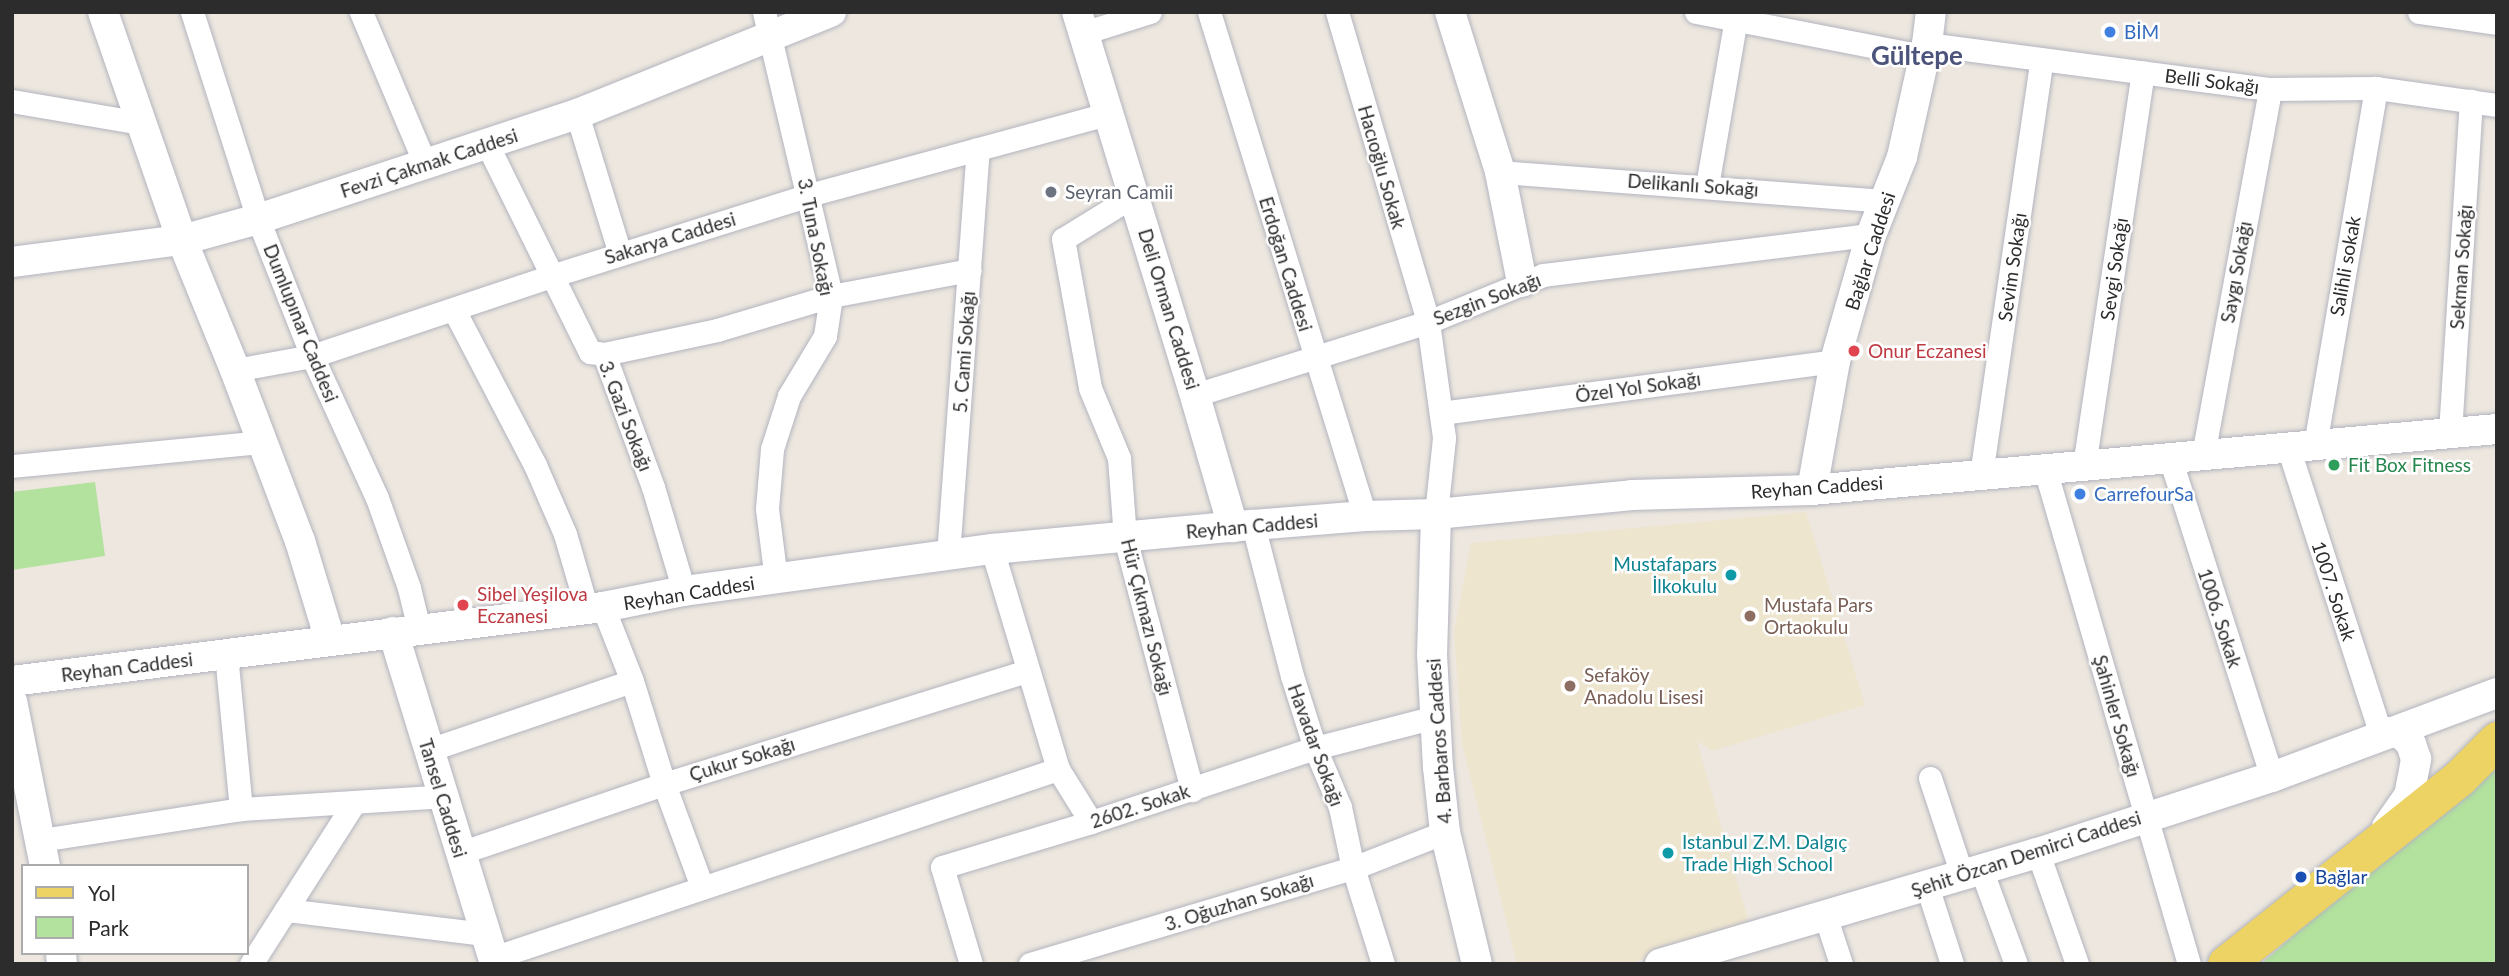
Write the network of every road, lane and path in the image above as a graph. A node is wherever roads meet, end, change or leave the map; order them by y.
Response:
1 (103, 12) edge
2 (192, 12) edge
3 (361, 12) edge
4 (831, 12) edge
5 (1150, 12) edge
6 (1209, 12) edge
7 (1337, 12) edge
8 (1450, 12) edge
9 (1696, 12) edge
10 (1931, 12) edge
11 (2419, 12) edge
12 (1737, 15) edge
13 (1080, 22) edge
14 (2497, 23) edge
15 (766, 24) edge
16 (1925, 50) junction
17 (2042, 59) junction
18 (2143, 72) junction
19 (2376, 88) junction
20 (2270, 89) junction
21 (12, 101) edge
22 (2471, 101) junction
23 (2497, 105) edge
24 (577, 114) junction
25 (1108, 114) junction
26 (141, 123) junction
27 (486, 144) junction
28 (978, 149) junction
29 (426, 166) junction
30 (1500, 172) junction
31 (1707, 186) junction
32 (809, 195) junction
33 (1133, 196) junction
34 (1886, 201) junction
35 (258, 219) junction
36 (1871, 236) junction
37 (182, 240) junction
38 (620, 254) junction
39 (12, 262) edge
40 (970, 270) junction
41 (551, 276) junction
42 (1522, 282) junction
43 (831, 296) junction
44 (454, 310) junction
45 (1428, 322) junction
46 (604, 354) junction
47 (312, 356) junction
48 (1314, 356) junction
49 (1835, 360) junction
50 (235, 370) junction
51 (1195, 395) junction
52 (1441, 413) junction
53 (2497, 429) edge
54 (2450, 433) junction
55 (262, 442) junction
56 (2301, 446) junction
57 (2203, 455) junction
58 (2170, 458) junction
59 (12, 466) edge
60 (2084, 466) junction
61 (2045, 469) junction
62 (1981, 475) junction
63 (1812, 490) junction
64 (1436, 514) junction
65 (1366, 516) junction
66 (1243, 526) junction
67 (1125, 538) junction
68 (992, 549) junction
69 (948, 555) junction
70 (776, 579) junction
71 (684, 591) junction
72 (595, 608) junction
73 (406, 631) junction
74 (330, 640) junction
75 (226, 654) junction
76 (1026, 671) junction
77 (12, 681) edge
78 (632, 681) junction
79 (2497, 693) edge
80 (12, 701) edge
81 (1436, 718) junction
82 (2385, 734) junction
83 (2497, 740) edge
84 (1315, 748) junction
85 (429, 750) junction
86 (1058, 769) junction
87 (2272, 777) junction
88 (1930, 778) dead end
89 (664, 784) junction
90 (1192, 790) junction
91 (446, 796) junction
92 (354, 803) junction
93 (241, 809) junction
94 (2146, 816) junction
95 (1091, 822) junction
96 (1445, 832) junction
97 (2372, 847) junction
98 (43, 853) edge
99 (460, 853) junction
100 (2038, 853) junction
101 (1353, 868) junction
102 (1972, 872) junction
103 (1927, 886) junction
104 (702, 887) junction
105 (286, 911) junction
106 (1825, 915) junction
107 (491, 952) edge
108 (1471, 962) edge
109 (251, 964) edge
110 (971, 964) edge
111 (1030, 964) edge
112 (1383, 964) edge
113 (1660, 964) edge
114 (1841, 964) edge
115 (1952, 964) edge
116 (2016, 964) edge
117 (2077, 964) edge
118 (2189, 964) edge
119 (2226, 964) edge

1 - 26 street
2 - 35 street, Dumlupınar Caddesi
3 - 29 street
4 - 15 street, Fevzi Çakmak Caddesi
5 - 13 street
6 - 48 street, Erdoğan Caddesi
7 - 45 street, Hacıoğlu Sokak
8 - 30 street
9 - 12 street, Belli Sokağı
10 - 16 street, Bağlar Caddesi
11 - 14 street
12 - 16 street, Belli Sokağı
12 - 31 street
13 - 25 street, Deli Orman Caddesi
15 - 24 street, Fevzi Çakmak Caddesi
15 - 32 street, 3. Tuna Sokağı
16 - 17 street, Belli Sokağı
16 - 34 street, Bağlar Caddesi
17 - 18 street, Belli Sokağı
17 - 62 street, Sevim Sokağı
18 - 20 street, Belli Sokağı
18 - 60 street, Sevgi Sokağı
19 - 20 street, Belli Sokağı
19 - 22 street, Belli Sokağı
19 - 56 street, Salihli sokak
20 - 57 street, Saygı Sokağı
21 - 26 street
22 - 23 street, Belli Sokağı
22 - 54 street, Sekman Sokağı
24 - 27 street, Fevzi Çakmak Caddesi
24 - 38 street
25 - 28 street, Sakarya Caddesi
25 - 33 street, Deli Orman Caddesi
26 - 37 street
27 - 29 street, Fevzi Çakmak Caddesi
27 - 41 street, 3. Gazi Sokağı
28 - 32 street, Sakarya Caddesi
28 - 40 street, 5. Cami Sokağı
29 - 35 street, Fevzi Çakmak Caddesi
30 - 31 street, Delikanlı Sokağı
30 - 42 street
31 - 34 street, Delikanlı Sokağı
32 - 38 street, Sakarya Caddesi
32 - 43 street, 3. Tuna Sokağı
33 - 51 street, Deli Orman Caddesi
33 - 67 street, Hür Çıkmazı Sokağı
34 - 36 street, Bağlar Caddesi
35 - 37 street, Fevzi Çakmak Caddesi
35 - 47 street, Dumlupınar Caddesi
36 - 42 street, Sezgin Sokağı
36 - 49 street, Bağlar Caddesi
37 - 39 street, Fevzi Çakmak Caddesi
37 - 50 street
38 - 41 street, Sakarya Caddesi
40 - 43 street
40 - 69 street, 5. Cami Sokağı
41 - 44 street, Sakarya Caddesi
41 - 46 street, 3. Gazi Sokağı
42 - 45 street, Sezgin Sokağı
43 - 46 street
43 - 70 street, 3. Tuna Sokağı
44 - 47 street, Sakarya Caddesi
44 - 72 street
45 - 48 street, Sezgin Sokağı
45 - 52 street, Hacıoğlu Sokak
46 - 71 street, 3. Gazi Sokağı
47 - 50 street, Sakarya Caddesi
47 - 73 street, Dumlupınar Caddesi
48 - 51 street, Sezgin Sokağı
48 - 65 street, Erdoğan Caddesi
49 - 52 street, Özel Yol Sokağı
49 - 63 street, Bağlar Caddesi
50 - 55 street
51 - 66 street, Deli Orman Caddesi
52 - 64 street, Hacıoğlu Sokak
53 - 54 street, Reyhan Caddesi
54 - 56 street, Reyhan Caddesi
55 - 59 street
55 - 74 street
56 - 57 street, Reyhan Caddesi
56 - 82 street, 1007. Sokak
57 - 58 street, Reyhan Caddesi
58 - 60 street, Reyhan Caddesi
58 - 87 street, 1006. Sokak
60 - 61 street, Reyhan Caddesi
61 - 62 street, Reyhan Caddesi
61 - 94 street, Şahinler Sokağı
62 - 63 street, Reyhan Caddesi
63 - 64 street, Reyhan Caddesi
64 - 65 street, Reyhan Caddesi
64 - 81 street, 4. Barbaros Caddesi
65 - 66 street, Reyhan Caddesi
66 - 67 street, Reyhan Caddesi
66 - 84 street, Havadar Sokağı
67 - 68 street, Reyhan Caddesi
67 - 90 street, Hür Çıkmazı Sokağı
68 - 69 street, Reyhan Caddesi
68 - 76 street
69 - 70 street, Reyhan Caddesi
70 - 71 street, Reyhan Caddesi
71 - 72 street, Reyhan Caddesi
72 - 73 street, Reyhan Caddesi
72 - 78 street
73 - 74 street, Reyhan Caddesi
73 - 85 street, Tansel Caddesi
74 - 75 street, Reyhan Caddesi
75 - 77 street, Reyhan Caddesi
75 - 93 street
76 - 86 street
76 - 89 street, Çukur Sokağı
78 - 85 street
78 - 89 street
79 - 82 street, Şehit Özcan Demirci Caddesi
80 - 98 street
81 - 84 street, 2602. Sokak
81 - 96 street, 4. Barbaros Caddesi
82 - 87 street, Şehit Özcan Demirci Caddesi
82 - 97 street
83 - 97 main road
84 - 90 street, 2602. Sokak
84 - 101 street, Havadar Sokağı
85 - 91 street, Tansel Caddesi
86 - 95 street
86 - 104 street
87 - 94 street, Şehit Özcan Demirci Caddesi
88 - 102 street
89 - 99 street, Çukur Sokağı
89 - 104 street
90 - 95 street, 2602. Sokak
91 - 92 street
91 - 99 street, Tansel Caddesi
92 - 93 street
92 - 105 street
93 - 98 street
94 - 100 street, Şehit Özcan Demirci Caddesi
94 - 118 street, Şahinler Sokağı
95 - 110 street, 2602. Sokak
96 - 101 street, 3. Oğuzhan Sokağı
96 - 108 street, 4. Barbaros Caddesi
97 - 119 main road
99 - 107 street, Tansel Caddesi
100 - 102 street, Şehit Özcan Demirci Caddesi
100 - 117 street
101 - 111 street, 3. Oğuzhan Sokağı
101 - 112 street, Havadar Sokağı
102 - 103 street, Şehit Özcan Demirci Caddesi
102 - 116 street
103 - 106 street, Şehit Özcan Demirci Caddesi
103 - 115 street
104 - 107 street
105 - 107 street
105 - 109 street
106 - 113 street, Şehit Özcan Demirci Caddesi
106 - 114 street

